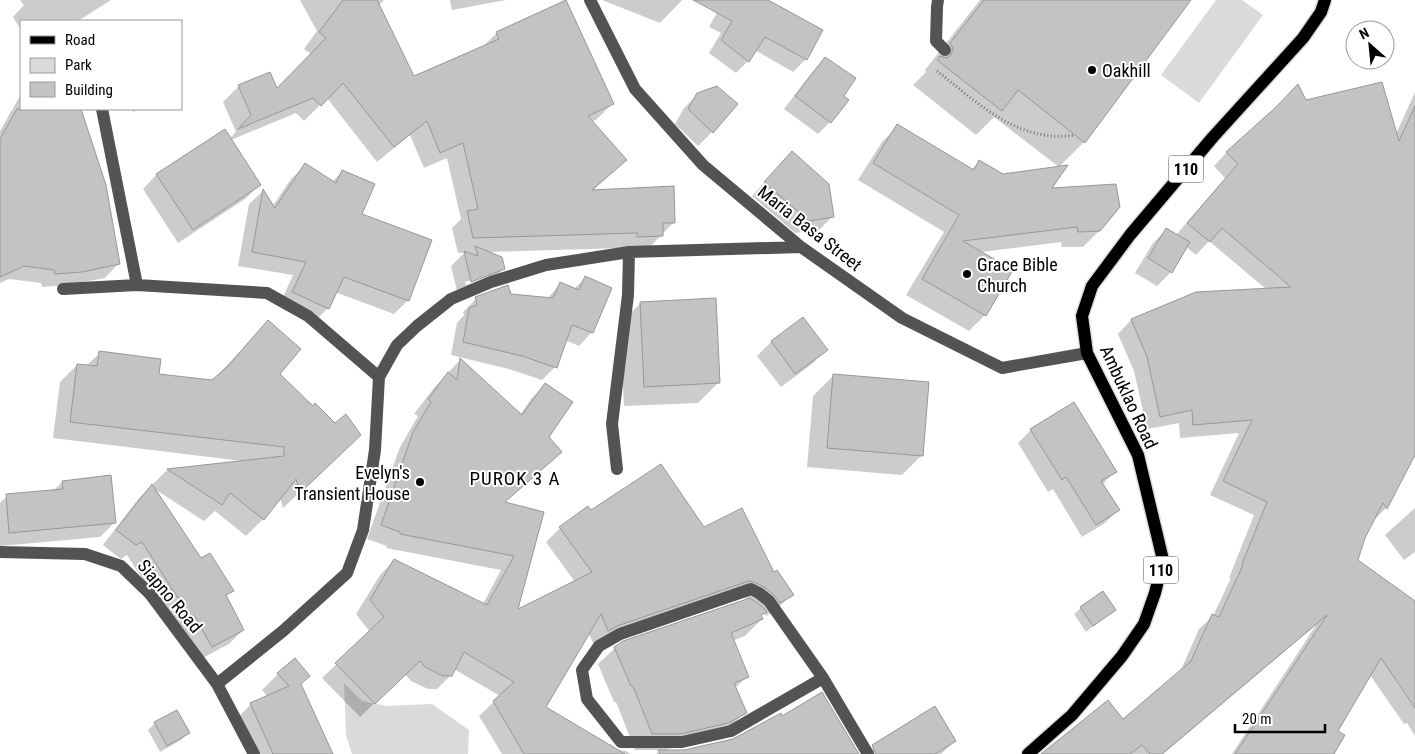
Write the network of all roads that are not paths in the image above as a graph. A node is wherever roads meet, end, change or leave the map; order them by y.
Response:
1 (590, 0) edge
2 (938, 0) edge
3 (1324, 0) edge
4 (945, 50) dead end
5 (102, 110) edge
6 (801, 247) junction
7 (630, 252) junction
8 (137, 285) junction
9 (63, 289) dead end
10 (1087, 354) junction
11 (379, 378) junction
12 (617, 469) dead end
13 (0, 552) edge
14 (823, 678) junction
15 (217, 684) junction
16 (254, 754) edge
17 (868, 754) edge
18 (1028, 754) edge

1 - 6 street, Maria Basa Street
2 - 4 street
3 - 10 main road, Ambuklao Road / 110
5 - 8 street
6 - 7 street
6 - 10 street, Maria Basa Street
7 - 11 street
7 - 12 street
8 - 9 street
8 - 11 street
10 - 18 main road, Ambuklao Road / 110
11 - 15 street
13 - 15 street, Siapno Road
14 - 14 street
14 - 17 street
15 - 16 street, Siapno Road

